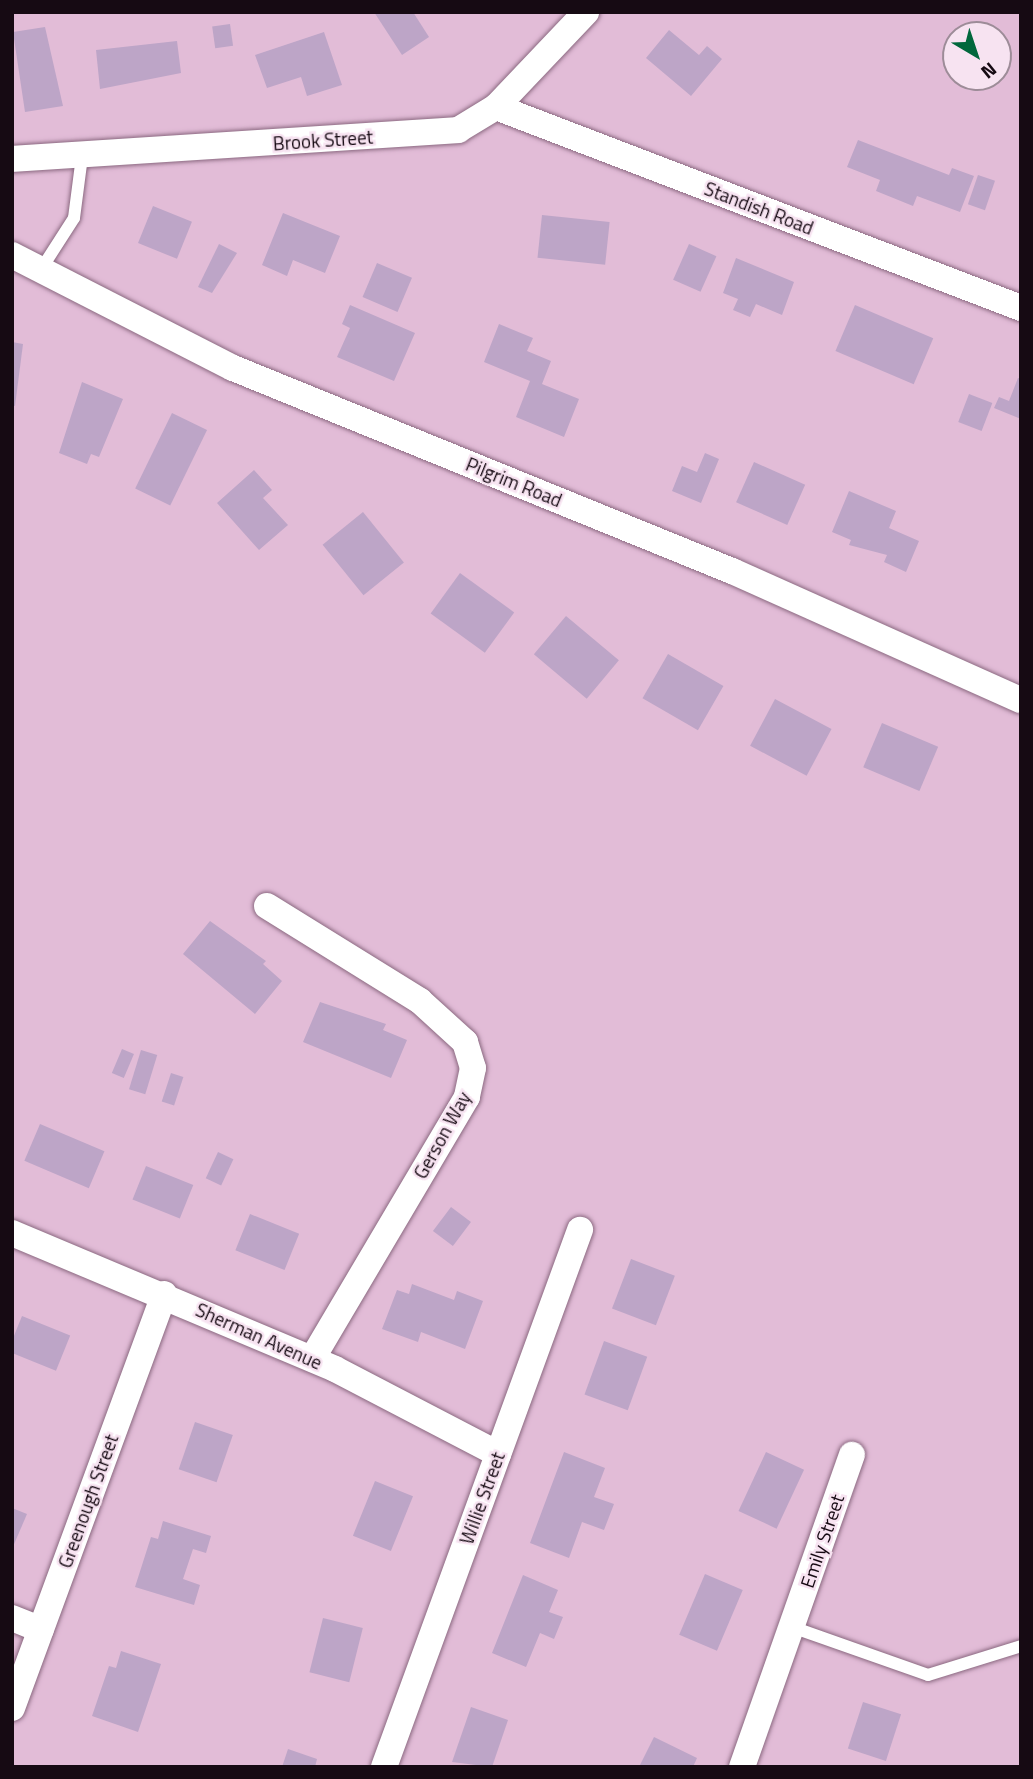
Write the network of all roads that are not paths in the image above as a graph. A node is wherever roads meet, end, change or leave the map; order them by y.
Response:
1 (586, 12) edge
2 (496, 107) junction
3 (82, 156) junction
4 (12, 159) edge
5 (12, 255) edge
6 (38, 272) junction
7 (1021, 309) edge
8 (1021, 700) edge
9 (267, 906) dead end
10 (580, 1230) dead end
11 (12, 1233) edge
12 (164, 1294) junction
13 (312, 1359) junction
14 (498, 1454) junction
15 (852, 1455) dead end
16 (12, 1618) edge
17 (792, 1627) junction
18 (41, 1630) junction
19 (1021, 1646) edge
20 (12, 1708) edge
21 (384, 1767) edge
22 (742, 1767) edge

1 - 2 street, Brook Street
2 - 3 street, Brook Street
2 - 7 street, Standish Road
3 - 4 street, Brook Street
3 - 6 lane
5 - 6 street, Pilgrim Road
6 - 8 street, Pilgrim Road
9 - 13 street, Gerson Way
10 - 14 street, Willie Street
11 - 12 street, Sherman Avenue
12 - 13 street, Sherman Avenue
12 - 18 street, Greenough Street
13 - 14 street, Sherman Avenue
14 - 21 street, Willie Street
15 - 17 street, Emily Street
16 - 18 street
17 - 19 lane
17 - 22 street, Emily Street
18 - 20 street, Greenough Street

